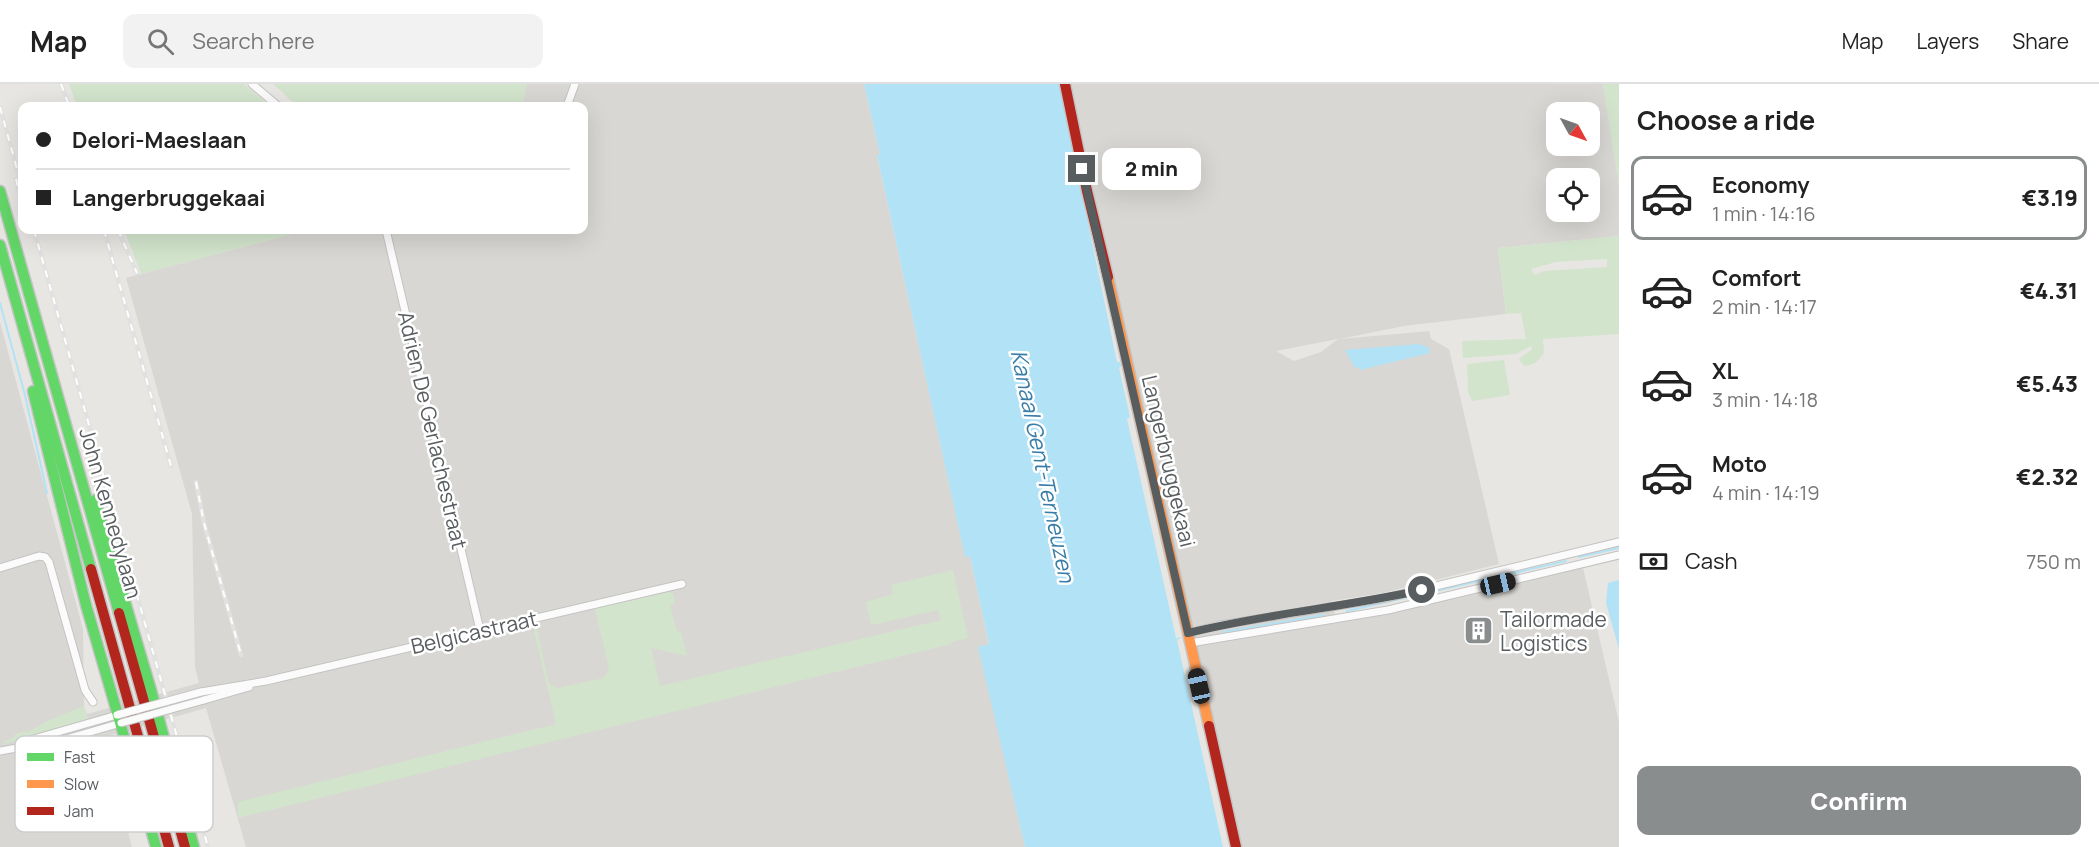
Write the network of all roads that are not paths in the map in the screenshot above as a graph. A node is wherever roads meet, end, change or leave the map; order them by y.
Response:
1 (252, 84) edge
2 (575, 84) edge
3 (1065, 84) edge
4 (273, 102) edge
5 (568, 102) edge
6 (0, 191) edge
7 (387, 234) edge
8 (0, 245) edge
9 (0, 266) edge
10 (24, 355) junction
11 (61, 409) junction
12 (1619, 542) edge
13 (1619, 555) edge
14 (0, 567) edge
15 (682, 584) dead end
16 (480, 630) junction
17 (1189, 638) junction
18 (266, 681) junction
19 (93, 702) dead end
20 (156, 709) junction
21 (120, 722) junction
22 (46, 736) edge
23 (76, 736) edge
24 (124, 736) edge
25 (132, 736) edge
26 (138, 736) edge
27 (154, 736) edge
28 (163, 736) edge
29 (15, 745) edge
30 (15, 748) edge
31 (0, 750) edge
32 (152, 832) edge
33 (159, 832) edge
34 (165, 832) edge
35 (181, 832) edge
36 (190, 832) edge
37 (156, 847) edge
38 (163, 847) edge
39 (169, 847) edge
40 (185, 847) edge
41 (194, 847) edge
42 (1236, 847) edge

1 - 4 street
2 - 5 street
3 - 17 main road, Langerbruggekaai
6 - 11 main road, John Kennedylaan
7 - 16 street, Adrien De Gerlachestraat
8 - 26 main road, John Kennedylaan
9 - 10 main road, John Kennedylaan
10 - 21 main road
10 - 25 main road, John Kennedylaan
11 - 20 main road
11 - 27 main road, John Kennedylaan
12 - 17 street
13 - 17 street
14 - 19 street
15 - 16 street, Belgicastraat
16 - 18 street, Belgicastraat
17 - 42 main road, Langerbruggekaai
18 - 20 street, Belgicastraat, bridge
18 - 20 street, Belgicastraat, bridge
20 - 21 street, bridge
20 - 28 main road
21 - 22 street
21 - 23 street
21 - 24 main road
29 - 31 street
30 - 31 street
32 - 37 main road
33 - 38 main road, John Kennedylaan
34 - 39 main road, John Kennedylaan
35 - 40 main road, John Kennedylaan
36 - 41 main road

